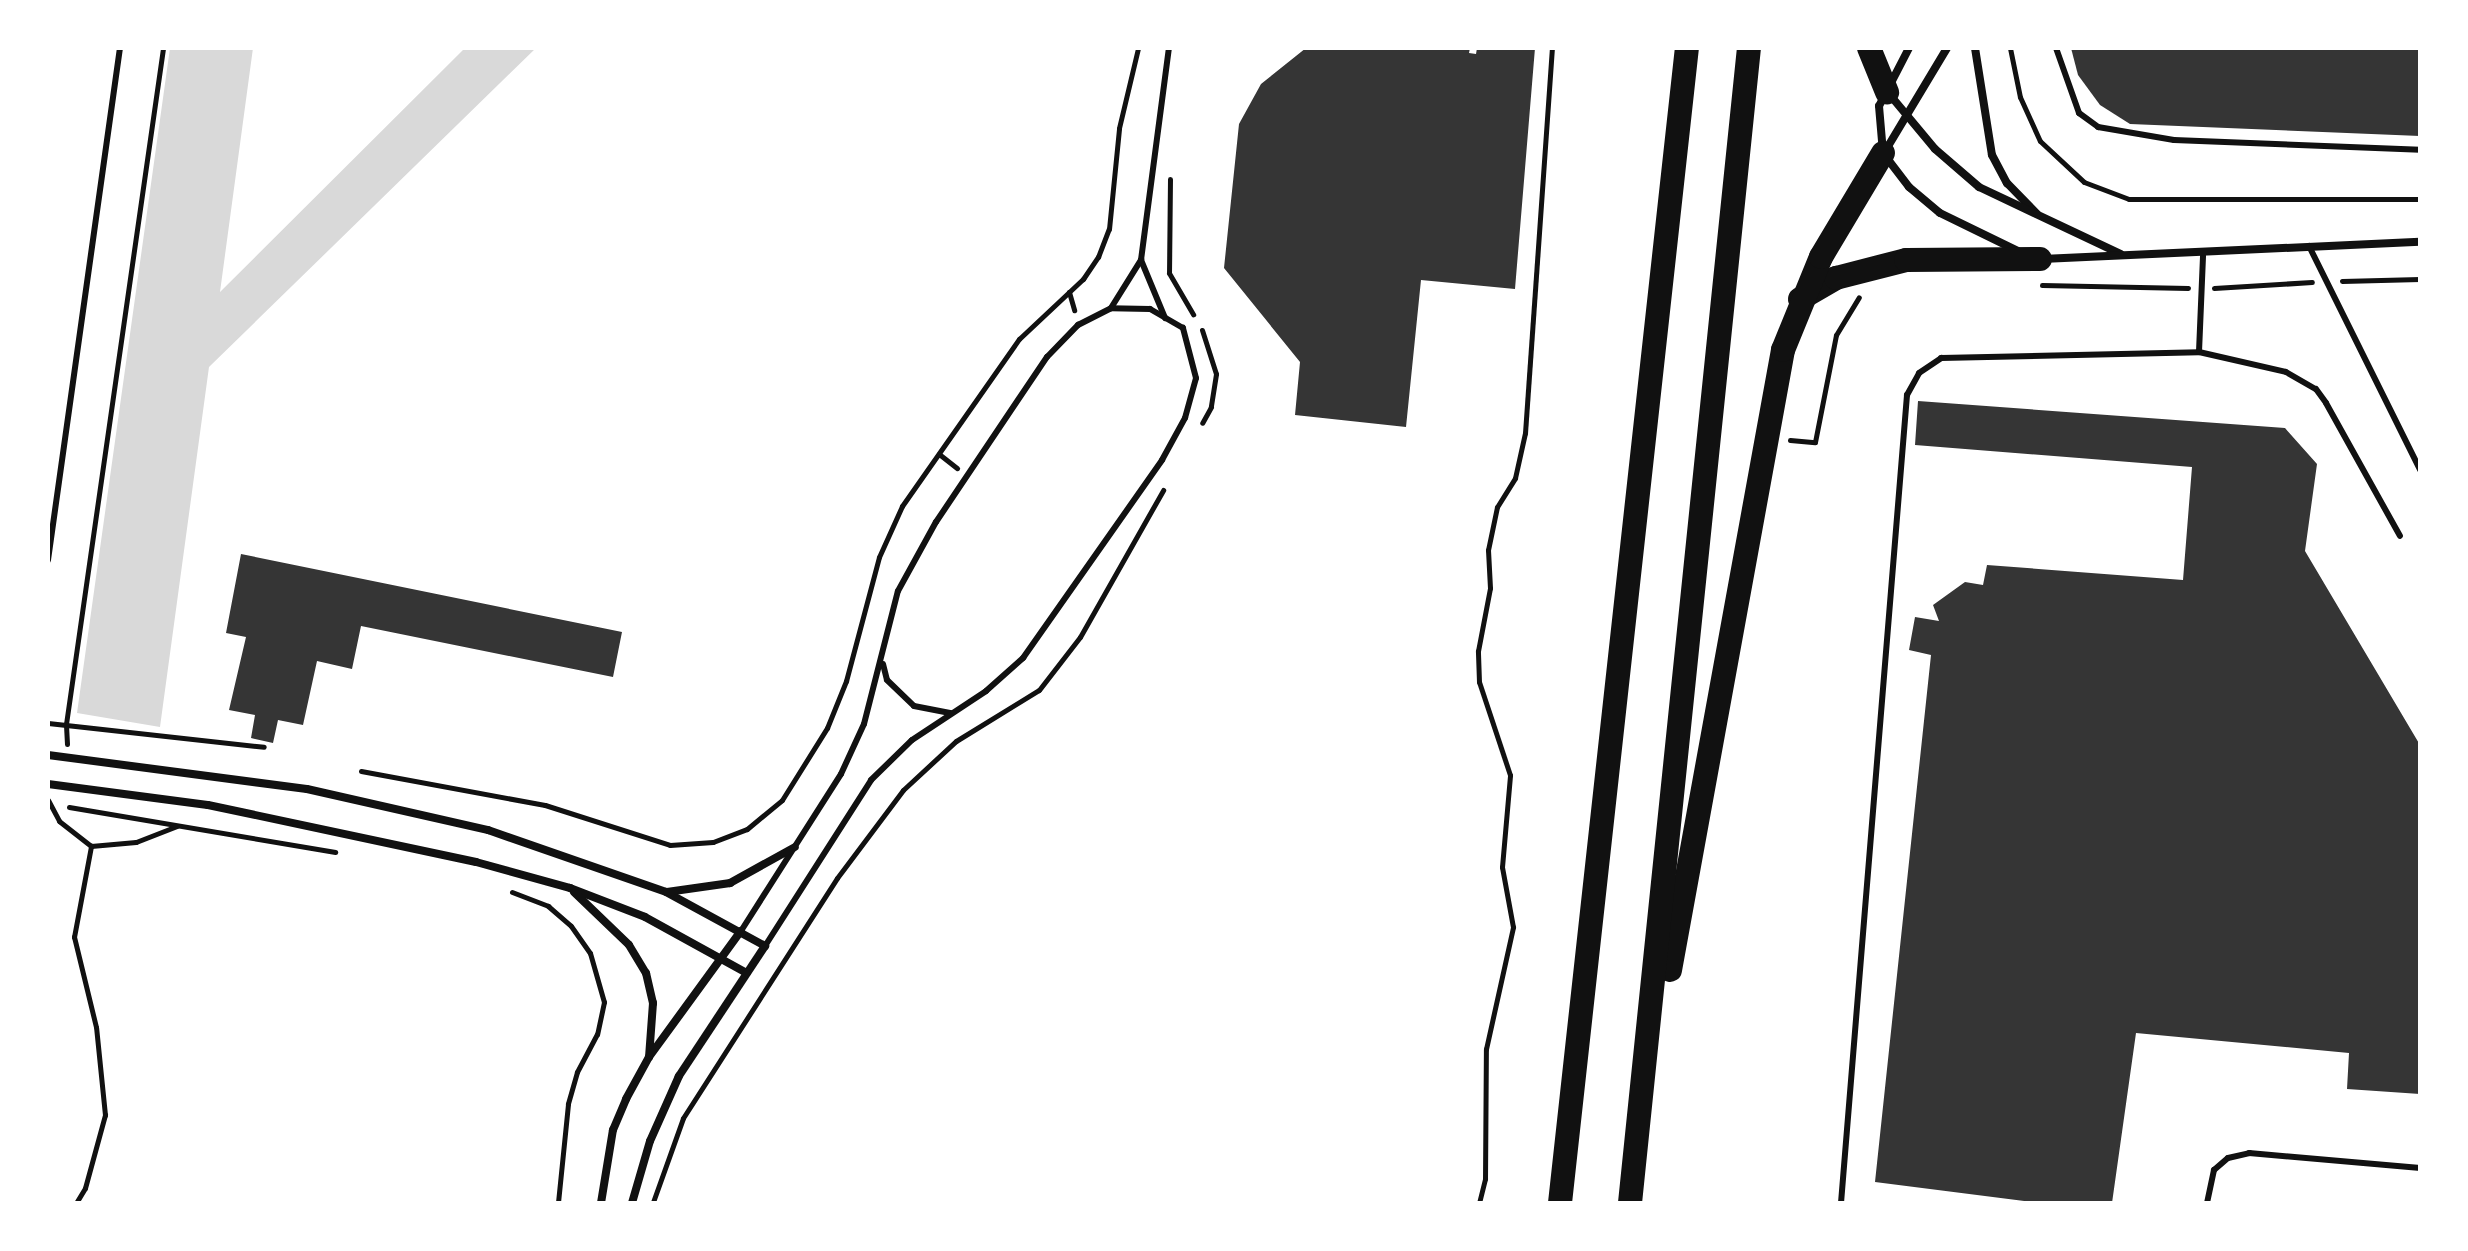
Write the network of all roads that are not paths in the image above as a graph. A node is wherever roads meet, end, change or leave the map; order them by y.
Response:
1 (120, 48) edge
2 (1169, 48) edge
3 (1687, 48) edge
4 (1749, 48) edge
5 (1869, 48) edge
6 (1909, 48) edge
7 (1947, 48) edge
8 (1975, 48) edge
9 (2056, 48) edge
10 (1887, 92) junction
11 (1907, 116) junction
12 (2420, 150) edge
13 (1883, 153) junction
14 (2043, 220) junction
15 (2420, 242) edge
16 (2309, 246) junction
17 (2126, 256) junction
18 (2203, 256) junction
19 (2040, 259) junction
20 (1141, 260) junction
21 (1800, 299) junction
22 (1111, 308) junction
23 (1165, 318) junction
24 (2199, 352) junction
25 (2420, 470) edge
26 (2400, 536) dead end
27 (48, 560) edge
28 (883, 661) junction
29 (955, 712) junction
30 (48, 755) edge
31 (48, 784) edge
32 (795, 847) junction
33 (570, 888) junction
34 (666, 892) junction
35 (741, 931) junction
36 (765, 946) junction
37 (722, 959) junction
38 (747, 973) junction
39 (649, 1057) junction
40 (1642, 1110) junction
41 (2420, 1168) edge
42 (601, 1203) edge
43 (632, 1203) edge
44 (1560, 1203) edge
45 (1630, 1203) edge
46 (1841, 1203) edge
47 (2207, 1203) edge

1 - 27 lane
2 - 20 lane
3 - 44 highway
4 - 40 highway
5 - 10 highway
6 - 10 street
7 - 11 street
8 - 14 street
9 - 12 lane
10 - 11 street
10 - 13 street
11 - 13 street
11 - 14 street
13 - 19 street
13 - 21 highway
14 - 17 street
15 - 16 street
16 - 18 street
16 - 25 lane
17 - 18 street
17 - 19 street
18 - 24 lane
19 - 21 highway
20 - 22 lane
20 - 23 lane
21 - 40 highway
22 - 23 lane
22 - 28 lane
23 - 29 lane
24 - 26 lane
24 - 46 lane
28 - 29 lane
28 - 32 lane
29 - 36 lane
30 - 34 street
31 - 33 street
32 - 34 street
32 - 35 lane
33 - 37 street
33 - 39 street
34 - 35 street
35 - 36 street
35 - 37 street
36 - 38 street
37 - 38 street
37 - 39 street
38 - 43 street
39 - 42 street
40 - 45 highway
41 - 47 lane

